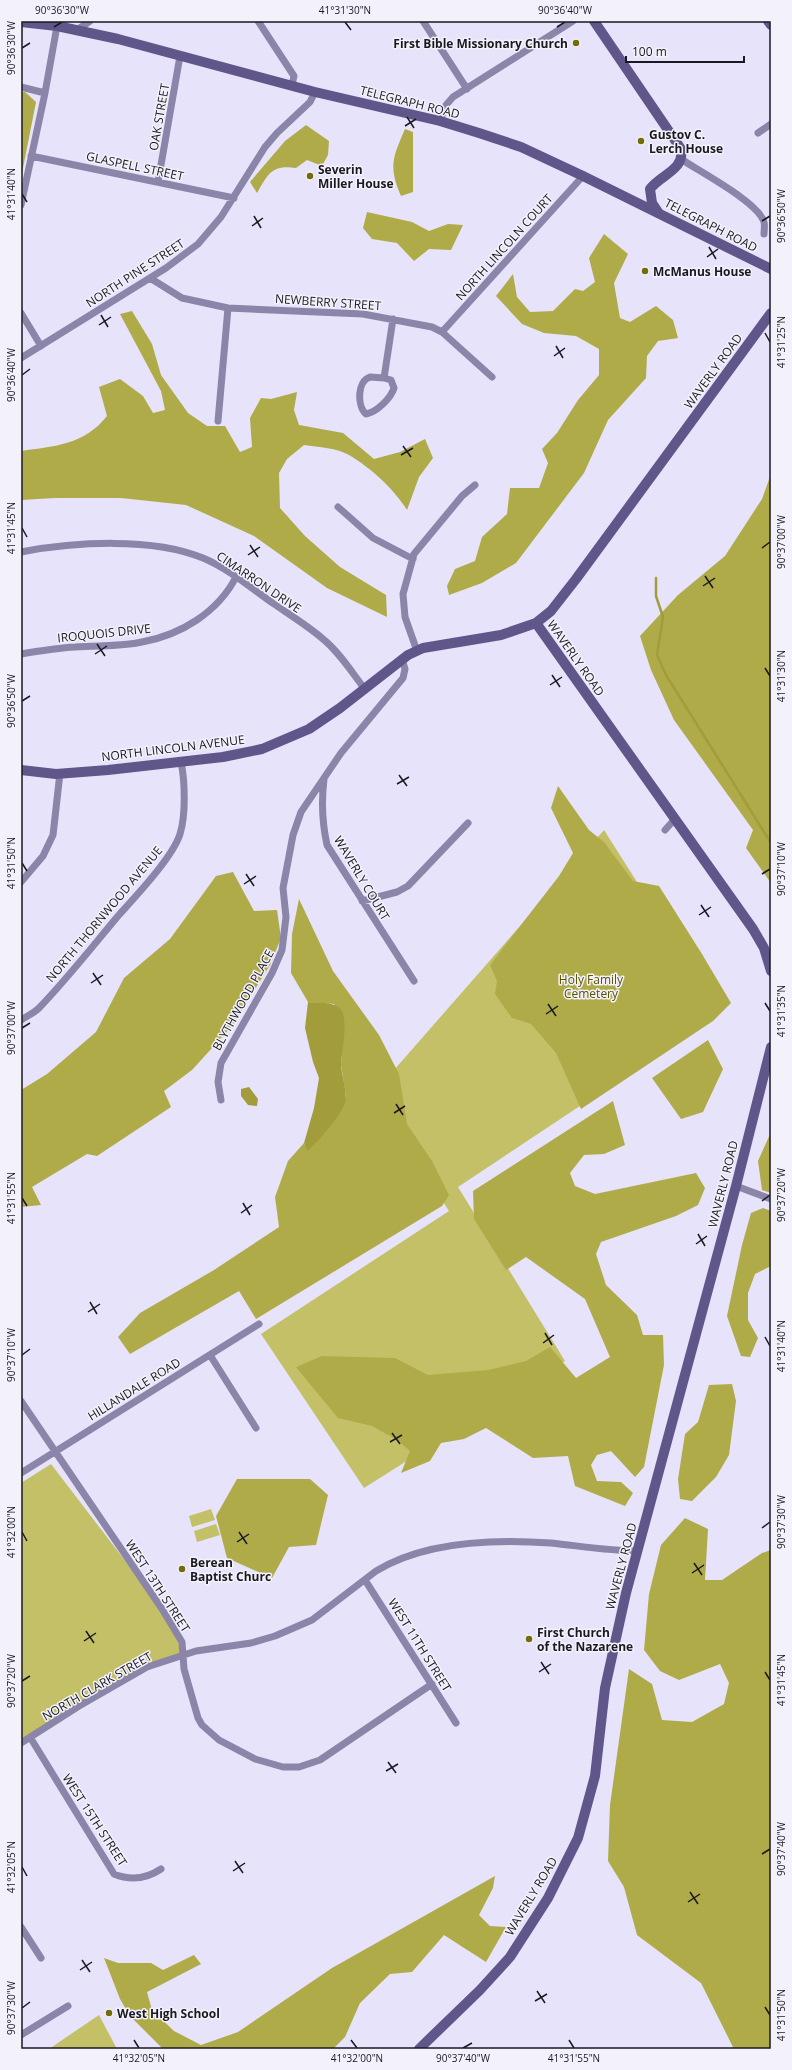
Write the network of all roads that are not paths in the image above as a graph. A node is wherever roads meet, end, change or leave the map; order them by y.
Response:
1 (90, 21) edge
2 (258, 21) edge
3 (423, 21) edge
4 (573, 21) edge
5 (594, 21) edge
6 (768, 21) edge
7 (21, 22) edge
8 (771, 25) edge
9 (57, 26) junction
10 (77, 30) junction
11 (180, 56) junction
12 (292, 85) junction
13 (21, 87) edge
14 (467, 89) junction
15 (315, 92) junction
16 (45, 93) junction
17 (440, 121) junction
18 (771, 124) edge
19 (758, 133) dead end
20 (31, 156) junction
21 (681, 159) junction
22 (583, 176) junction
23 (158, 182) junction
24 (650, 189) junction
25 (234, 198) junction
26 (628, 198) junction
27 (21, 205) edge
28 (660, 213) junction
29 (764, 234) dead end
30 (771, 269) edge
31 (150, 278) junction
32 (228, 308) junction
33 (21, 313) edge
34 (771, 313) edge
35 (393, 319) junction
36 (442, 332) junction
37 (41, 346) junction
38 (21, 358) edge
39 (492, 376) dead end
40 (384, 378) junction
41 (218, 421) dead end
42 (475, 485) dead end
43 (338, 507) dead end
44 (21, 552) edge
45 (413, 559) junction
46 (236, 577) junction
47 (536, 623) junction
48 (417, 651) junction
49 (21, 654) edge
50 (402, 659) junction
51 (364, 688) junction
52 (181, 762) junction
53 (21, 770) edge
54 (60, 773) junction
55 (324, 777) junction
56 (674, 820) junction
57 (468, 823) dead end
58 (664, 830) dead end
59 (21, 882) edge
60 (362, 901) junction
61 (771, 971) edge
62 (414, 981) dead end
63 (21, 1020) edge
64 (771, 1047) edge
65 (221, 1100) dead end
66 (736, 1186) junction
67 (771, 1199) edge
68 (259, 1324) dead end
69 (210, 1355) junction
70 (21, 1401) edge
71 (256, 1428) dead end
72 (55, 1451) junction
73 (21, 1472) edge
74 (638, 1551) junction
75 (365, 1580) junction
76 (183, 1655) junction
77 (432, 1684) junction
78 (456, 1723) dead end
79 (30, 1737) junction
80 (21, 1743) edge
81 (161, 1869) dead end
82 (21, 1927) edge
83 (41, 1958) dead end
84 (68, 2006) dead end
85 (21, 2034) edge
86 (419, 2049) edge

1 - 10 street
2 - 12 street
3 - 14 street
4 - 14 street
5 - 21 street
6 - 8 street
7 - 9 street, TELEGRAPH ROAD
9 - 10 street, TELEGRAPH ROAD
9 - 16 street
10 - 11 street, TELEGRAPH ROAD
11 - 12 street, TELEGRAPH ROAD
11 - 23 street, OAK STREET
12 - 15 street, TELEGRAPH ROAD
13 - 16 street
14 - 17 street
15 - 17 street, TELEGRAPH ROAD
15 - 25 street, NORTH PINE STREET
16 - 20 street
17 - 22 street, TELEGRAPH ROAD
18 - 19 street
20 - 23 street, GLASPELL STREET
20 - 27 street
21 - 24 street
21 - 29 street
22 - 26 street, TELEGRAPH ROAD
22 - 36 street, NORTH LINCOLN COURT
23 - 25 street, GLASPELL STREET
24 - 26 street
24 - 28 street
25 - 31 street, NORTH PINE STREET
26 - 28 street, TELEGRAPH ROAD
28 - 30 street, TELEGRAPH ROAD
31 - 32 street, NEWBERRY STREET
31 - 37 street, NORTH PINE STREET
32 - 35 street, NEWBERRY STREET
32 - 41 street
33 - 37 street
34 - 47 street, WAVERLY ROAD
35 - 36 street, NEWBERRY STREET
35 - 40 street
36 - 39 street, NEWBERRY STREET
37 - 38 street, NORTH PINE STREET
40 - 40 street
42 - 45 street
43 - 45 street
44 - 46 street, CIMARRON DRIVE
45 - 48 street
46 - 49 street, IROQUOIS DRIVE
46 - 51 street, CIMARRON DRIVE
47 - 48 street, NORTH LINCOLN AVENUE
47 - 56 street, WAVERLY ROAD
48 - 50 street, NORTH LINCOLN AVENUE
50 - 51 street, NORTH LINCOLN AVENUE
50 - 55 street, BLYTHWOOD PLACE
51 - 52 street, NORTH LINCOLN AVENUE
52 - 54 street, NORTH LINCOLN AVENUE
52 - 63 street, NORTH THORNWOOD AVENUE
53 - 54 street, NORTH LINCOLN AVENUE
54 - 59 street
55 - 60 street, WAVERLY COURT
55 - 65 street, BLYTHWOOD PLACE
56 - 58 street
56 - 61 street, WAVERLY ROAD
57 - 60 street
60 - 62 street, WAVERLY COURT
64 - 66 street, WAVERLY ROAD
66 - 67 street
66 - 74 street, WAVERLY ROAD
68 - 69 street, HILLANDALE ROAD
69 - 71 street
69 - 72 street, HILLANDALE ROAD
70 - 72 street, WEST 13TH STREET
72 - 73 street, HILLANDALE ROAD
72 - 76 street, WEST 13TH STREET
74 - 75 street, NORTH CLARK STREET
74 - 86 street, WAVERLY ROAD
75 - 76 street, NORTH CLARK STREET
75 - 77 street, WEST 11TH STREET
76 - 77 street, WEST 13TH STREET
76 - 79 street, NORTH CLARK STREET
77 - 78 street, WEST 11TH STREET
79 - 80 street, NORTH CLARK STREET
79 - 81 street, WEST 15TH STREET
82 - 83 street
84 - 85 street

